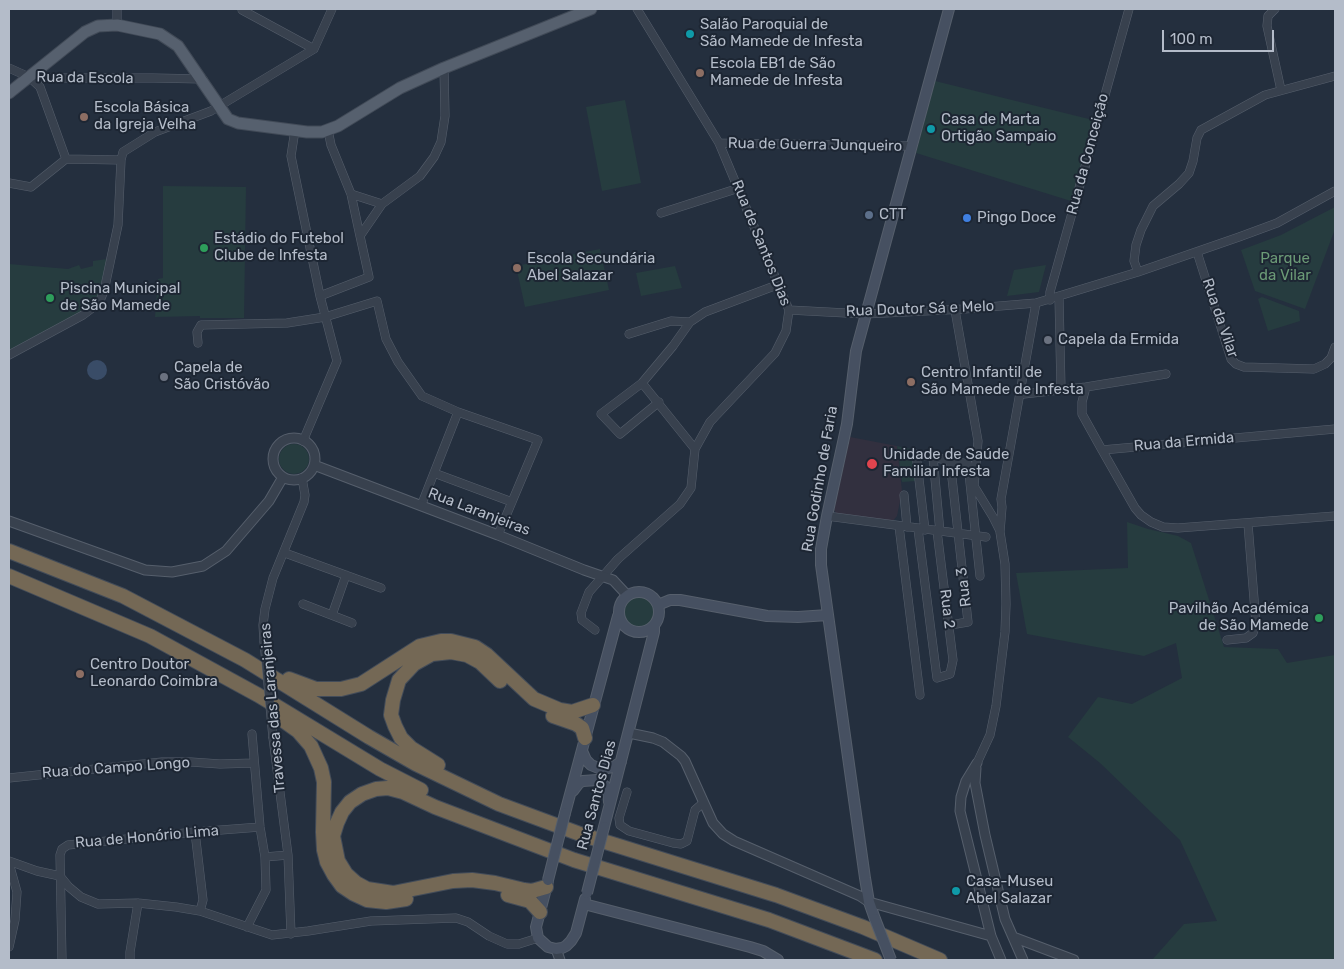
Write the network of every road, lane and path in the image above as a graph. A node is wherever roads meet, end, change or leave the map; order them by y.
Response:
1 (117, 9) edge
2 (332, 9) edge
3 (591, 9) edge
4 (638, 9) edge
5 (949, 9) edge
6 (1129, 9) edge
7 (1275, 9) edge
8 (242, 10) edge
9 (117, 25) junction
10 (314, 49) junction
11 (9, 68) edge
12 (444, 68) junction
13 (1335, 76) edge
14 (29, 77) junction
15 (202, 79) junction
16 (1281, 90) junction
17 (9, 93) edge
18 (219, 106) junction
19 (295, 130) junction
20 (328, 130) junction
21 (719, 143) junction
22 (911, 146) junction
23 (66, 159) junction
24 (121, 160) junction
25 (9, 183) edge
26 (739, 188) junction
27 (1335, 191) edge
28 (351, 194) junction
29 (382, 204) junction
30 (661, 213) dead end
31 (360, 236) junction
32 (1197, 252) junction
33 (1138, 272) junction
34 (777, 286) junction
35 (320, 296) junction
36 (1059, 297) junction
37 (1050, 300) junction
38 (1036, 303) junction
39 (789, 310) junction
40 (955, 310) junction
41 (865, 314) junction
42 (325, 317) junction
43 (690, 322) junction
44 (629, 334) dead end
45 (198, 343) dead end
46 (1335, 348) edge
47 (9, 355) edge
48 (1166, 374) dead end
49 (642, 382) junction
50 (1086, 386) junction
51 (1061, 390) junction
52 (1020, 393) junction
53 (659, 402) junction
54 (458, 412) junction
55 (1335, 429) edge
56 (303, 441) junction
57 (695, 450) junction
58 (1102, 450) junction
59 (933, 457) junction
60 (950, 460) junction
61 (314, 465) junction
62 (434, 473) junction
63 (283, 477) junction
64 (302, 478) junction
65 (904, 495) dead end
66 (1001, 499) junction
67 (984, 501) junction
68 (512, 502) junction
69 (421, 506) junction
70 (827, 516) junction
71 (1335, 516) edge
72 (9, 520) edge
73 (1248, 524) junction
74 (903, 527) junction
75 (921, 529) junction
76 (938, 532) junction
77 (1000, 532) junction
78 (958, 534) junction
79 (498, 535) junction
80 (976, 536) junction
81 (986, 537) dead end
82 (9, 551) edge
83 (285, 553) junction
84 (346, 575) junction
85 (9, 576) edge
86 (980, 576) dead end
87 (604, 577) junction
88 (381, 588) dead end
89 (627, 595) junction
90 (303, 604) dead end
91 (658, 605) junction
92 (332, 615) junction
93 (828, 615) junction
94 (618, 616) junction
95 (352, 622) dead end
96 (950, 625) junction
97 (654, 626) junction
98 (595, 630) dead end
99 (1227, 640) dead end
100 (245, 660) junction
101 (258, 695) junction
102 (920, 695) dead end
103 (593, 705) junction
104 (629, 732) junction
105 (252, 734) dead end
106 (583, 745) junction
107 (621, 762) junction
108 (254, 763) junction
109 (977, 763) junction
110 (9, 778) edge
111 (463, 786) junction
112 (627, 792) dead end
113 (569, 800) junction
114 (703, 803) junction
115 (609, 808) junction
116 (260, 827) junction
117 (494, 829) junction
118 (195, 832) junction
119 (288, 855) junction
120 (265, 857) junction
121 (9, 862) edge
122 (60, 876) junction
123 (547, 884) junction
124 (998, 889) junction
125 (981, 892) junction
126 (868, 902) junction
127 (138, 903) junction
128 (584, 904) junction
129 (200, 911) junction
130 (540, 912) junction
131 (246, 927) junction
132 (291, 934) junction
133 (991, 936) junction
134 (1013, 937) junction
135 (538, 938) junction
136 (9, 947) edge
137 (556, 949) junction
138 (62, 960) edge
139 (130, 960) edge
140 (560, 960) edge
141 (778, 960) edge
142 (875, 960) edge
143 (892, 960) edge
144 (940, 960) edge
145 (1001, 960) edge
146 (1023, 960) edge
147 (1074, 960) edge

1 - 9 street
2 - 10 street
3 - 12 main road
4 - 21 street, Rua de Santos Dias
5 - 22 main road, Rua Godinho de Faria
6 - 37 street, Rua da Conceição
7 - 16 street
8 - 10 street
9 - 14 main road
9 - 15 main road
10 - 18 street
11 - 14 street
12 - 20 main road
12 - 29 street
13 - 16 street
14 - 15 street, Rua da Escola
14 - 17 main road
14 - 23 street, Rua da Escola
15 - 18 main road
16 - 33 street
18 - 19 main road
18 - 24 street
19 - 20 main road
19 - 35 street
20 - 28 street
21 - 22 street, Rua de Guerra Junqueiro
21 - 26 street, Rua de Santos Dias
22 - 41 main road, Rua Godinho de Faria
23 - 24 street
23 - 25 street
24 - 47 street
26 - 30 street
26 - 34 street, Rua de Santos Dias
27 - 32 street, Rua Doutor Sá e Melo
28 - 29 street
28 - 31 street
29 - 31 street
31 - 35 street
32 - 33 street, Rua Doutor Sá e Melo
32 - 46 street, Rua da Vilar
33 - 36 street, Rua Doutor Sá e Melo
34 - 39 street, Rua de Santos Dias
34 - 43 street
35 - 42 street
36 - 37 street, Rua Doutor Sá e Melo
36 - 51 street
37 - 38 street, Rua Doutor Sá e Melo
38 - 40 street, Rua Doutor Sá e Melo
38 - 52 street
39 - 41 street, Rua Doutor Sá e Melo
39 - 57 street, Rua de Santos Dias
40 - 41 street, Rua Doutor Sá e Melo
40 - 67 street
41 - 70 main road, Rua Godinho de Faria
42 - 45 street
42 - 54 street
42 - 56 street
43 - 44 street
43 - 49 street
48 - 50 street
49 - 53 street
49 - 53 street
50 - 51 street
50 - 58 street
51 - 52 street
52 - 66 street
53 - 57 street
54 - 62 street
54 - 68 street
55 - 58 street, Rua da Ermida
56 - 61 street
56 - 63 street
57 - 87 street, Rua de Santos Dias
58 - 73 street
59 - 60 street
59 - 75 street
59 - 76 street, Rua 2
60 - 78 street
60 - 80 street
61 - 64 street
61 - 69 street, Rua Laranjeiras
62 - 68 street
62 - 69 street
63 - 64 street
63 - 72 street
64 - 83 street, Travessa das Laranjeiras
65 - 74 street
66 - 67 street
66 - 77 street
67 - 77 street
68 - 79 street
69 - 79 street, Rua Laranjeiras
70 - 74 street
70 - 93 main road, Rua Godinho de Faria
71 - 73 street
73 - 99 street
74 - 75 street
74 - 102 street
75 - 76 street
75 - 96 street, Rua 2
76 - 78 street
76 - 96 street, Rua 2
77 - 109 street
78 - 80 street
78 - 96 street, Rua 3
79 - 87 street, Rua Laranjeiras
80 - 81 street
80 - 86 street
82 - 100 highway
83 - 84 street
83 - 119 street, Travessa das Laranjeiras, bridge
84 - 88 street
84 - 92 street
85 - 101 highway
87 - 89 street, Rua Laranjeiras
87 - 98 street, Rua de Santos Dias
89 - 91 main road
89 - 94 main road
90 - 92 street
91 - 93 main road
91 - 97 main road
92 - 95 street
93 - 126 main road, Rua Godinho de Faria
94 - 97 main road
94 - 103 main road
97 - 104 main road, Rua Santos Dias
100 - 103 highway
100 - 111 highway
101 - 117 highway
101 - 130 highway
103 - 106 main road
104 - 107 main road, Rua Santos Dias
104 - 114 street
105 - 108 street, Travessa das Laranjeiras
106 - 107 main road
106 - 111 highway
106 - 113 main road
107 - 115 main road, Rua Santos Dias
108 - 110 street, Rua do Campo Longo
108 - 116 street, Travessa das Laranjeiras
109 - 124 street
109 - 125 street
111 - 144 highway
112 - 114 street
113 - 115 main road
113 - 123 main road, bridge
114 - 126 street
115 - 128 main road, Rua Santos Dias, bridge
116 - 118 street, Rua de Honório Lima
116 - 120 street, Travessa das Laranjeiras
117 - 123 highway
117 - 142 highway
118 - 122 street, Rua de Honório Lima
118 - 129 street
119 - 120 street
119 - 132 street, Travessa das Laranjeiras
120 - 131 street, Travessa das Laranjeiras
121 - 122 street
121 - 136 street
122 - 127 street
122 - 138 street, Rua de Honório Lima
123 - 130 main road
124 - 125 street
124 - 134 street
125 - 133 street
126 - 133 street
126 - 143 main road, Rua Godinho de Faria, bridge
127 - 129 street
127 - 139 street
128 - 137 main road, Rua Santos Dias
128 - 141 main road
129 - 131 street
130 - 135 main road
131 - 132 street
132 - 135 street
133 - 145 street
134 - 146 street
134 - 147 street
135 - 137 main road
137 - 140 street

